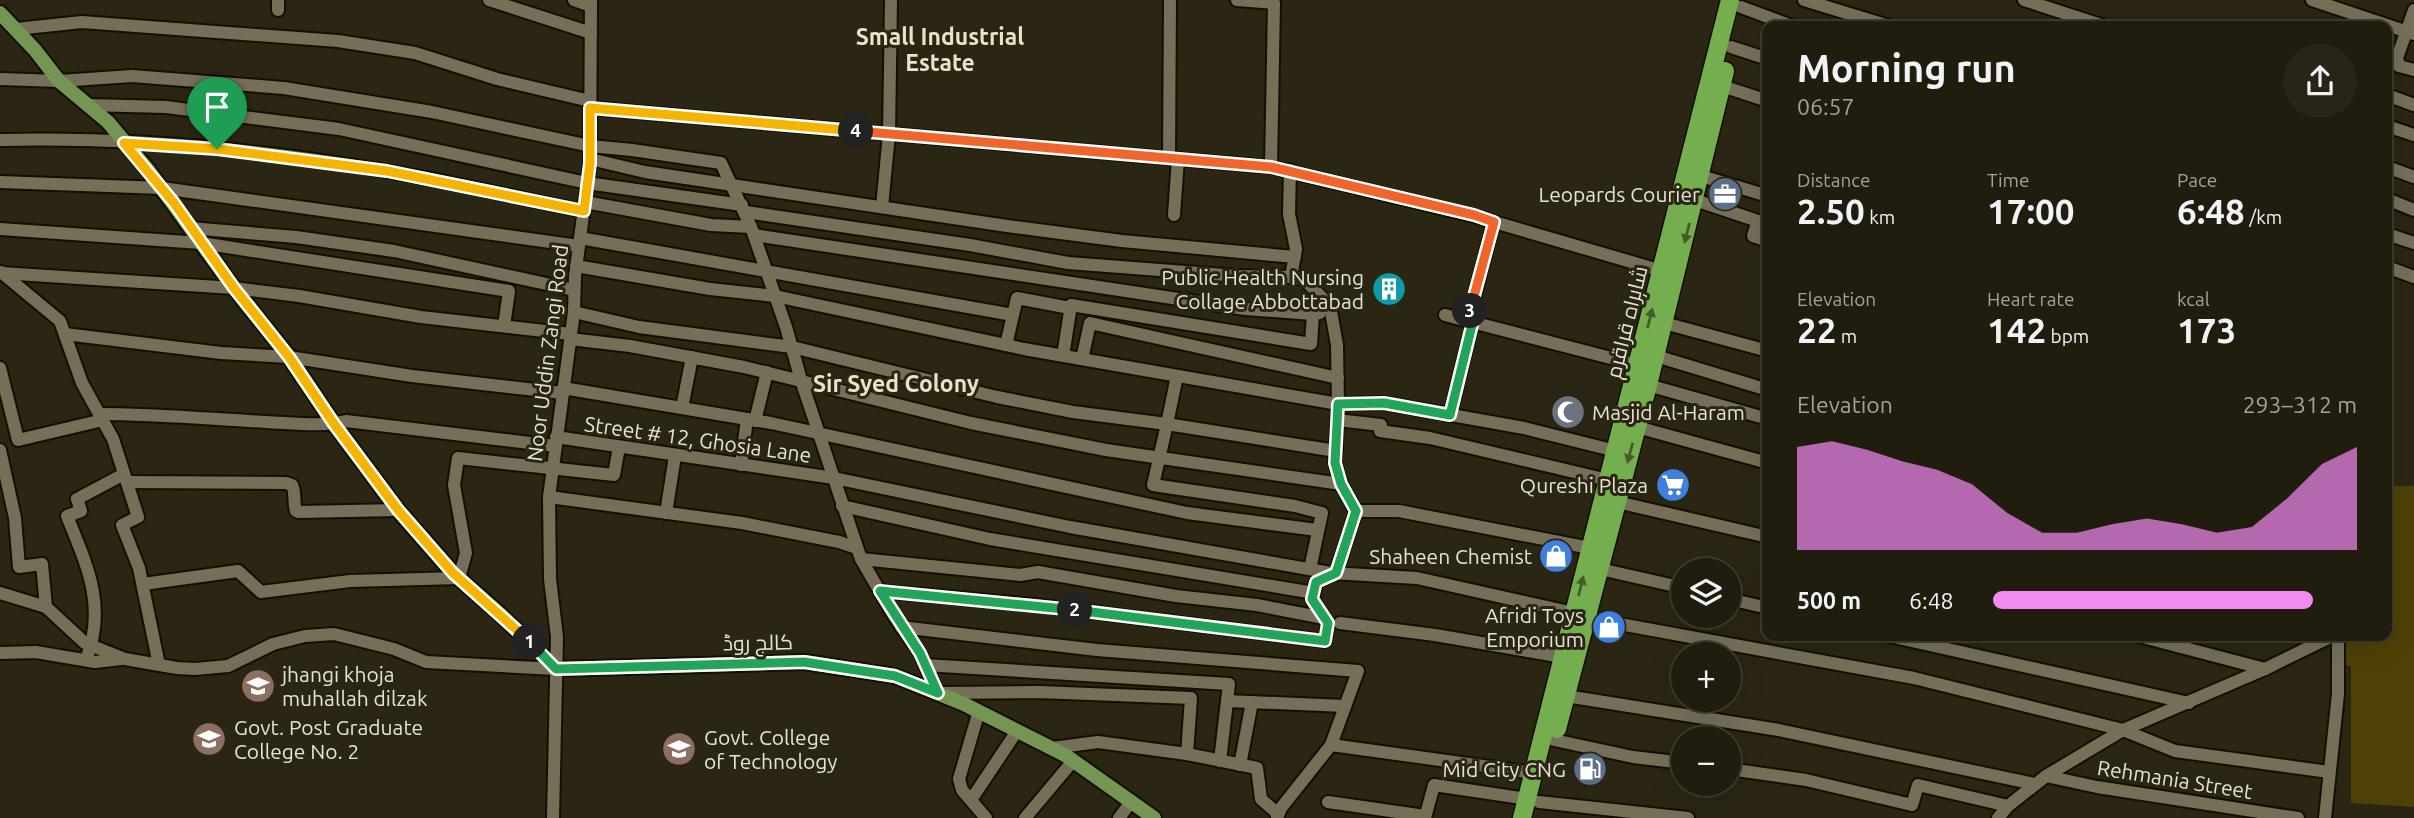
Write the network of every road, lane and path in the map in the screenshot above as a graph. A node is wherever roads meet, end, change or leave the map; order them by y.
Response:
1 (489, 0) edge
2 (573, 0) edge
3 (891, 0) edge
4 (1170, 0) edge
5 (1237, 0) edge
6 (1804, 0) edge
7 (2024, 0) edge
8 (2312, 0) edge
9 (1738, 2) edge
10 (591, 3) edge
11 (2414, 10) edge
12 (0, 13) edge
13 (1781, 21) edge
14 (1873, 21) edge
15 (2089, 21) edge
16 (2374, 21) edge
17 (2392, 27) edge
18 (16, 29) junction
19 (2410, 32) edge
20 (592, 33) junction
21 (1731, 47) junction
22 (1762, 57) edge
23 (2414, 71) edge
24 (0, 79) edge
25 (59, 81) junction
26 (1722, 86) junction
27 (2392, 97) edge
28 (1762, 99) edge
29 (590, 104) junction
30 (88, 105) junction
31 (2414, 105) edge
32 (2392, 127) edge
33 (2413, 132) edge
34 (889, 134) junction
35 (0, 140) edge
36 (124, 143) junction
37 (590, 152) junction
38 (1174, 158) junction
39 (1271, 167) junction
40 (2392, 169) edge
41 (1290, 170) junction
42 (1701, 176) junction
43 (2414, 177) edge
44 (0, 182) edge
45 (587, 183) junction
46 (733, 186) junction
47 (162, 188) junction
48 (1762, 195) edge
49 (1695, 200) junction
50 (2392, 202) edge
51 (584, 206) junction
52 (882, 207) junction
53 (744, 209) junction
54 (2414, 210) edge
55 (1174, 215) dead end
56 (1494, 222) junction
57 (190, 228) junction
58 (0, 229) edge
59 (753, 231) junction
60 (2392, 236) edge
61 (1762, 239) edge
62 (579, 242) junction
63 (201, 243) junction
64 (2414, 243) edge
65 (1295, 257) junction
66 (576, 266) junction
67 (2392, 269) edge
68 (766, 270) junction
69 (1, 272) edge
70 (1669, 273) junction
71 (1291, 277) junction
72 (2414, 277) edge
73 (234, 288) junction
74 (574, 290) junction
75 (775, 296) junction
76 (1070, 308) junction
77 (574, 312) junction
78 (1331, 313) junction
79 (1313, 314) junction
80 (1013, 315) junction
81 (1445, 315) dead end
82 (1470, 321) junction
83 (1664, 323) junction
84 (504, 326) junction
85 (65, 334) junction
86 (570, 336) junction
87 (1006, 345) junction
88 (792, 347) junction
89 (1762, 349) edge
90 (1063, 356) junction
91 (1656, 356) junction
92 (289, 357) junction
93 (692, 357) junction
94 (1082, 359) junction
95 (1638, 365) junction
96 (0, 368) edge
97 (766, 372) junction
98 (1177, 376) junction
99 (1338, 378) junction
100 (802, 380) junction
101 (1648, 385) junction
102 (1762, 388) edge
103 (563, 390) junction
104 (1338, 404) junction
105 (682, 408) junction
106 (1450, 415) junction
107 (101, 417) junction
108 (1762, 417) edge
109 (751, 420) junction
110 (1338, 420) junction
111 (334, 424) junction
112 (1167, 424) junction
113 (1637, 427) junction
114 (461, 433) junction
115 (820, 433) junction
116 (556, 442) junction
117 (619, 447) junction
118 (0, 450) edge
119 (1336, 451) junction
120 (1616, 451) junction
121 (675, 456) junction
122 (458, 458) junction
123 (1158, 458) junction
124 (1762, 461) edge
125 (741, 465) junction
126 (553, 468) junction
127 (126, 478) junction
128 (834, 478) junction
129 (1608, 480) junction
130 (1341, 484) junction
131 (549, 497) junction
132 (1618, 502) junction
133 (842, 506) junction
134 (398, 510) junction
135 (1356, 511) junction
136 (666, 513) junction
137 (1317, 530) junction
138 (1762, 536) edge
139 (1590, 548) junction
140 (859, 553) junction
141 (1310, 569) junction
142 (1600, 569) junction
143 (1336, 573) junction
144 (459, 578) junction
145 (143, 584) junction
146 (1671, 586) edge
147 (880, 591) junction
148 (0, 593) edge
149 (1314, 593) junction
150 (1741, 602) edge
151 (46, 607) junction
152 (1762, 607) edge
153 (1580, 615) junction
154 (1325, 618) junction
155 (1340, 623) dead end
156 (901, 627) junction
157 (1912, 641) edge
158 (2158, 641) edge
159 (2323, 641) edge
160 (2336, 641) edge
161 (92, 646) junction
162 (0, 653) edge
163 (1563, 657) junction
164 (125, 659) junction
165 (86, 660) junction
166 (159, 665) junction
167 (925, 665) junction
168 (556, 669) junction
169 (2265, 669) junction
170 (938, 693) junction
171 (1566, 696) junction
172 (1227, 701) junction
173 (1252, 702) junction
174 (2189, 703) junction
175 (1345, 706) junction
176 (979, 711) junction
177 (2123, 730) junction
178 (1017, 731) junction
179 (1555, 740) junction
180 (1331, 745) junction
181 (1052, 748) junction
182 (1187, 754) junction
183 (1073, 761) junction
184 (1220, 761) junction
185 (1671, 761) edge
186 (1240, 765) junction
187 (1741, 771) edge
188 (2329, 772) junction
189 (1534, 773) junction
190 (2046, 776) junction
191 (2034, 784) junction
192 (971, 800) junction
193 (1131, 802) junction
194 (1328, 802) dead end
195 (2008, 806) junction
196 (1534, 807) edge
197 (1277, 816) edge
198 (1425, 817) edge
199 (552, 818) edge
200 (986, 818) edge
201 (1025, 818) edge
202 (1119, 818) edge
203 (1154, 818) edge
204 (1522, 818) edge
205 (1688, 818) edge
206 (1998, 818) edge
207 (2298, 818) edge
208 (2325, 818) edge

1 - 20 street
2 - 10 street
3 - 34 street
4 - 38 street
5 - 39 street
6 - 14 street
7 - 15 street
8 - 16 street
9 - 13 street
9 - 21 highway, شاہراہ قراقرم
9 - 70 highway, شاہراہ قراقرم
10 - 20 street, Noor Uddin Zangi Road
11 - 19 street
12 - 18 main road
17 - 19 street
18 - 25 main road
18 - 29 street
19 - 23 street
20 - 29 street, Noor Uddin Zangi Road
21 - 22 street
21 - 26 highway, شاہراہ قراقرم
24 - 25 street
25 - 30 main road
25 - 37 street
26 - 28 street
26 - 42 highway, شاہراہ قراقرم
27 - 31 street
29 - 34 street
29 - 37 street, Noor Uddin Zangi Road
30 - 36 main road
30 - 45 street
32 - 33 street
34 - 38 street
34 - 52 street
35 - 36 street
36 - 47 main road
36 - 51 street
37 - 45 street, Noor Uddin Zangi Road
37 - 46 street
37 - 46 street
38 - 39 street
38 - 55 street
39 - 41 street
40 - 43 street
41 - 56 street
41 - 65 street
42 - 48 street
42 - 49 highway, شاہراہ قراقرم
44 - 47 street
45 - 51 street, Noor Uddin Zangi Road
45 - 53 street
46 - 52 street
46 - 53 street
47 - 57 main road
47 - 62 street
49 - 61 street
49 -> 70 highway, شاہراہ قراقرم
50 - 54 street
51 - 59 street
51 - 62 street, Noor Uddin Zangi Road
52 - 65 street
53 - 59 street
53 - 71 street
56 - 70 street
56 - 82 street
57 - 63 main road
57 - 74 street
58 - 63 street
59 - 68 street
59 - 79 street
60 - 64 street
62 - 66 street, Noor Uddin Zangi Road
62 - 68 street
63 - 73 main road
63 - 84 street
65 - 71 street
66 - 74 street, Noor Uddin Zangi Road
66 - 75 street
67 - 72 street
68 - 75 street
68 - 80 street
69 - 73 street
69 - 85 street
70 - 83 highway, شاہراہ قراقرم
95 -> 70 highway, شاہراہ قراقرم
71 - 78 street
73 - 84 street
73 - 92 main road
74 - 77 street, Noor Uddin Zangi Road
75 - 87 street
75 - 88 street
76 - 79 street
76 - 80 street
76 - 90 street
77 - 86 street, Noor Uddin Zangi Road
77 - 88 street
78 - 79 street
78 - 99 street
80 - 87 street
81 - 82 street
82 - 95 street
82 - 106 street
83 - 89 street
83 - 91 highway, شاہراہ قراقرم
84 - 86 street
85 - 92 street
85 - 107 street
86 - 93 street
86 - 103 street, Noor Uddin Zangi Road
87 - 90 street
88 - 100 street
88 - 112 street
90 - 94 street
91 - 101 highway, شاہراہ قراقرم
91 - 102 street
92 - 103 street
92 - 111 main road
93 - 97 street
93 - 105 street
94 - 98 street
94 - 99 street
95 - 120 highway, شاہراہ قراقرم
96 - 107 street, Street # 12, Ghosia Lane
97 - 100 street
97 - 109 street
98 - 104 street
98 - 112 street
99 - 104 street
100 - 115 street
100 - 123 street
101 - 108 street
101 - 113 highway, شاہراہ قراقرم
103 - 105 street
103 - 116 street, Noor Uddin Zangi Road
104 - 106 street
104 - 110 street
105 - 109 street
106 - 120 street
107 - 111 street, Street # 12, Ghosia Lane
107 - 127 street
109 - 115 street
109 - 125 street
110 - 119 street
110 - 129 street
111 - 114 street, Street # 12, Ghosia Lane
111 - 134 main road
112 - 119 street
112 - 123 street
113 - 124 street
113 -> 132 highway, شاہراہ قراقرم
114 - 116 street, Street # 12, Ghosia Lane
114 - 122 street
115 - 128 street
115 - 137 street
116 - 117 street, Street # 12, Ghosia Lane
116 - 126 street, Noor Uddin Zangi Road
117 - 121 street, Street # 12, Ghosia Lane
117 - 126 street
118 - 151 street
119 - 130 street
120 - 129 highway, شاہراہ قراقرم
121 - 125 street, Street # 12, Ghosia Lane
121 - 136 street
122 - 126 street
122 - 144 street
123 - 130 street
123 - 137 street
125 - 128 street, Street # 12, Ghosia Lane
126 - 131 street, Noor Uddin Zangi Road
127 - 134 street
127 - 145 street
127 - 161 street
128 - 133 street
128 - 141 street, Street # 12, Ghosia Lane
129 - 139 highway, شاہراہ قراقرم
130 - 135 street
131 - 136 street
131 - 168 street, Noor Uddin Zangi Road
132 - 138 street
132 - 142 highway, شاہراہ قراقرم
133 - 140 street
133 - 149 street
134 - 144 main road
135 - 139 street
135 - 143 street
136 - 140 street
137 - 141 street
153 -> 139 highway, شاہراہ قراقرم
140 - 147 street
140 - 154 street
141 - 143 street, Street # 12, Ghosia Lane
142 - 146 street
142 - 153 highway, شاہراہ قراقرم
143 - 149 street
143 - 153 street, Street # 12, Ghosia Lane
144 - 145 street
144 - 168 main road
145 - 166 street
147 - 154 street
147 - 156 street
148 - 151 street
149 - 154 street
150 - 152 street
151 - 161 street
153 - 163 highway, شاہراہ قراقرم
153 - 171 highway, شاہراہ قراقرم
153 - 177 street, Street # 12, Ghosia Lane
155 - 163 street
156 - 167 street
156 - 175 street
157 - 174 street
158 - 169 street
159 - 169 street
160 - 188 street
161 - 164 street
161 - 165 street
162 - 165 street
163 - 189 highway, شاہراہ قراقرم
164 - 165 street
164 - 166 street
166 - 168 street
167 - 170 street
167 - 172 street
168 - 170 main road, کالج روڈ
168 - 199 street
169 - 174 street
170 - 176 main road, کالج روڈ
170 - 182 street
171 - 179 highway, شاہراہ قراقرم
171 - 191 street
172 - 173 street
172 - 184 street
173 - 175 street
173 - 186 street
174 - 177 street
175 - 180 street
176 - 178 main road, کالج روڈ
176 - 192 street
177 - 188 street, Street # 12, Ghosia Lane
177 - 190 street
178 - 181 main road, کالج روڈ
178 - 192 street
179 - 185 street
179 - 196 highway, شاہراہ قراقرم
180 - 189 street
180 - 197 street
181 - 182 street
181 - 183 main road, کالج روڈ
182 - 184 street
183 - 193 main road, کالج روڈ
183 - 201 street
184 - 186 street
186 - 197 street
187 - 195 street
188 - 208 street
189 - 196 highway, شاہراہ قراقرم
190 - 191 street
190 - 207 street, Rehmania Street
191 - 195 street
192 - 200 street
193 - 202 street
193 - 203 main road, کالج روڈ
194 - 198 street
195 - 206 street
196 - 198 street
196 - 204 highway, شاہراہ قراقرم
196 - 205 street

